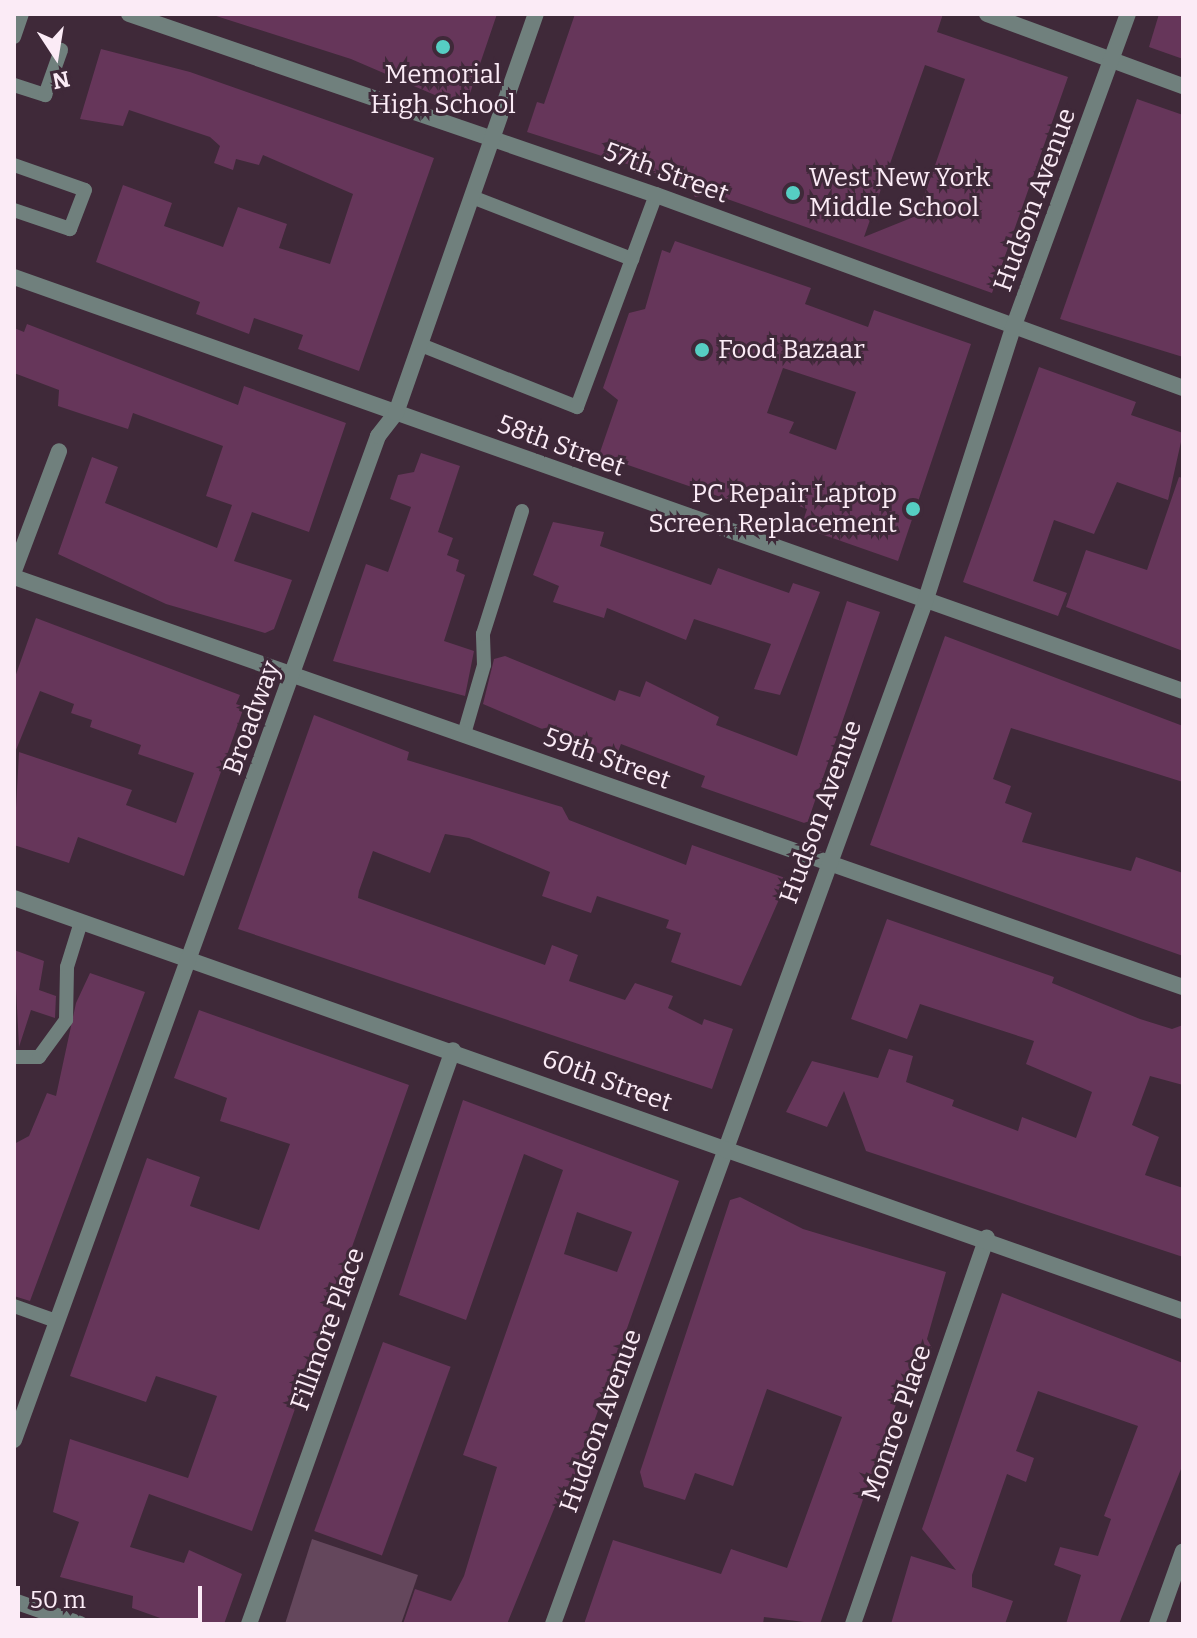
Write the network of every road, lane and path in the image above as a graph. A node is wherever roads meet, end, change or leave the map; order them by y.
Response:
1 (22, 14) edge
2 (129, 14) edge
3 (536, 14) edge
4 (987, 14) edge
5 (1128, 14) edge
6 (14, 37) edge
7 (61, 50) dead end
8 (1112, 61) junction
9 (14, 85) edge
10 (1183, 86) edge
11 (494, 138) junction
12 (14, 165) edge
13 (656, 195) junction
14 (472, 197) junction
15 (14, 210) edge
16 (632, 259) junction
17 (14, 277) edge
18 (1013, 328) junction
19 (421, 345) junction
20 (1183, 388) edge
21 (396, 413) junction
22 (59, 451) dead end
23 (522, 511) dead end
24 (14, 574) edge
25 (925, 602) junction
26 (293, 677) junction
27 (1183, 691) edge
28 (464, 734) junction
29 (827, 864) junction
30 (14, 898) edge
31 (81, 922) junction
32 (188, 958) junction
33 (1183, 987) edge
34 (453, 1050) junction
35 (14, 1057) edge
36 (724, 1149) junction
37 (987, 1238) junction
38 (14, 1306) edge
39 (1183, 1311) edge
40 (56, 1321) junction
41 (14, 1440) edge
42 (1183, 1551) edge
43 (14, 1601) edge
44 (80, 1624) edge
45 (249, 1624) edge
46 (553, 1624) edge
47 (853, 1624) edge
48 (1157, 1624) edge

1 - 6 lane
2 - 11 street, 57th Street
3 - 11 street, Broadway
4 - 8 street
5 - 8 street, Hudson Avenue
7 - 9 lane
8 - 10 street
8 - 18 street, Hudson Avenue
11 - 13 street, 57th Street
11 - 14 street, Broadway
12 - 15 lane
13 - 16 lane
13 - 18 street, 57th Street
14 - 16 lane
14 - 19 street, Broadway
16 - 19 lane
17 - 21 street, 58th Street
18 - 20 street, 57th Street
18 - 25 street, Hudson Avenue
19 - 21 street, Broadway
21 - 25 street, 58th Street
21 - 26 street, Broadway
22 - 24 street
23 - 28 lane
24 - 26 street, 59th Street
25 - 27 street, 58th Street
25 - 29 street, Hudson Avenue
26 - 28 street, 59th Street
26 - 32 street, Broadway
28 - 29 street, 59th Street
29 - 33 street, 59th Street
29 - 36 street, Hudson Avenue
30 - 31 street, 60th Street
31 - 32 street, 60th Street
31 - 35 lane
32 - 34 street, 60th Street
32 - 40 street, Broadway
34 - 36 street, 60th Street
34 - 45 street, Fillmore Place
36 - 37 street, 60th Street
36 - 46 street, Hudson Avenue
37 - 39 street, 60th Street
37 - 47 street, Monroe Place
38 - 40 lane
40 - 41 street, Broadway
42 - 48 street
43 - 44 street

